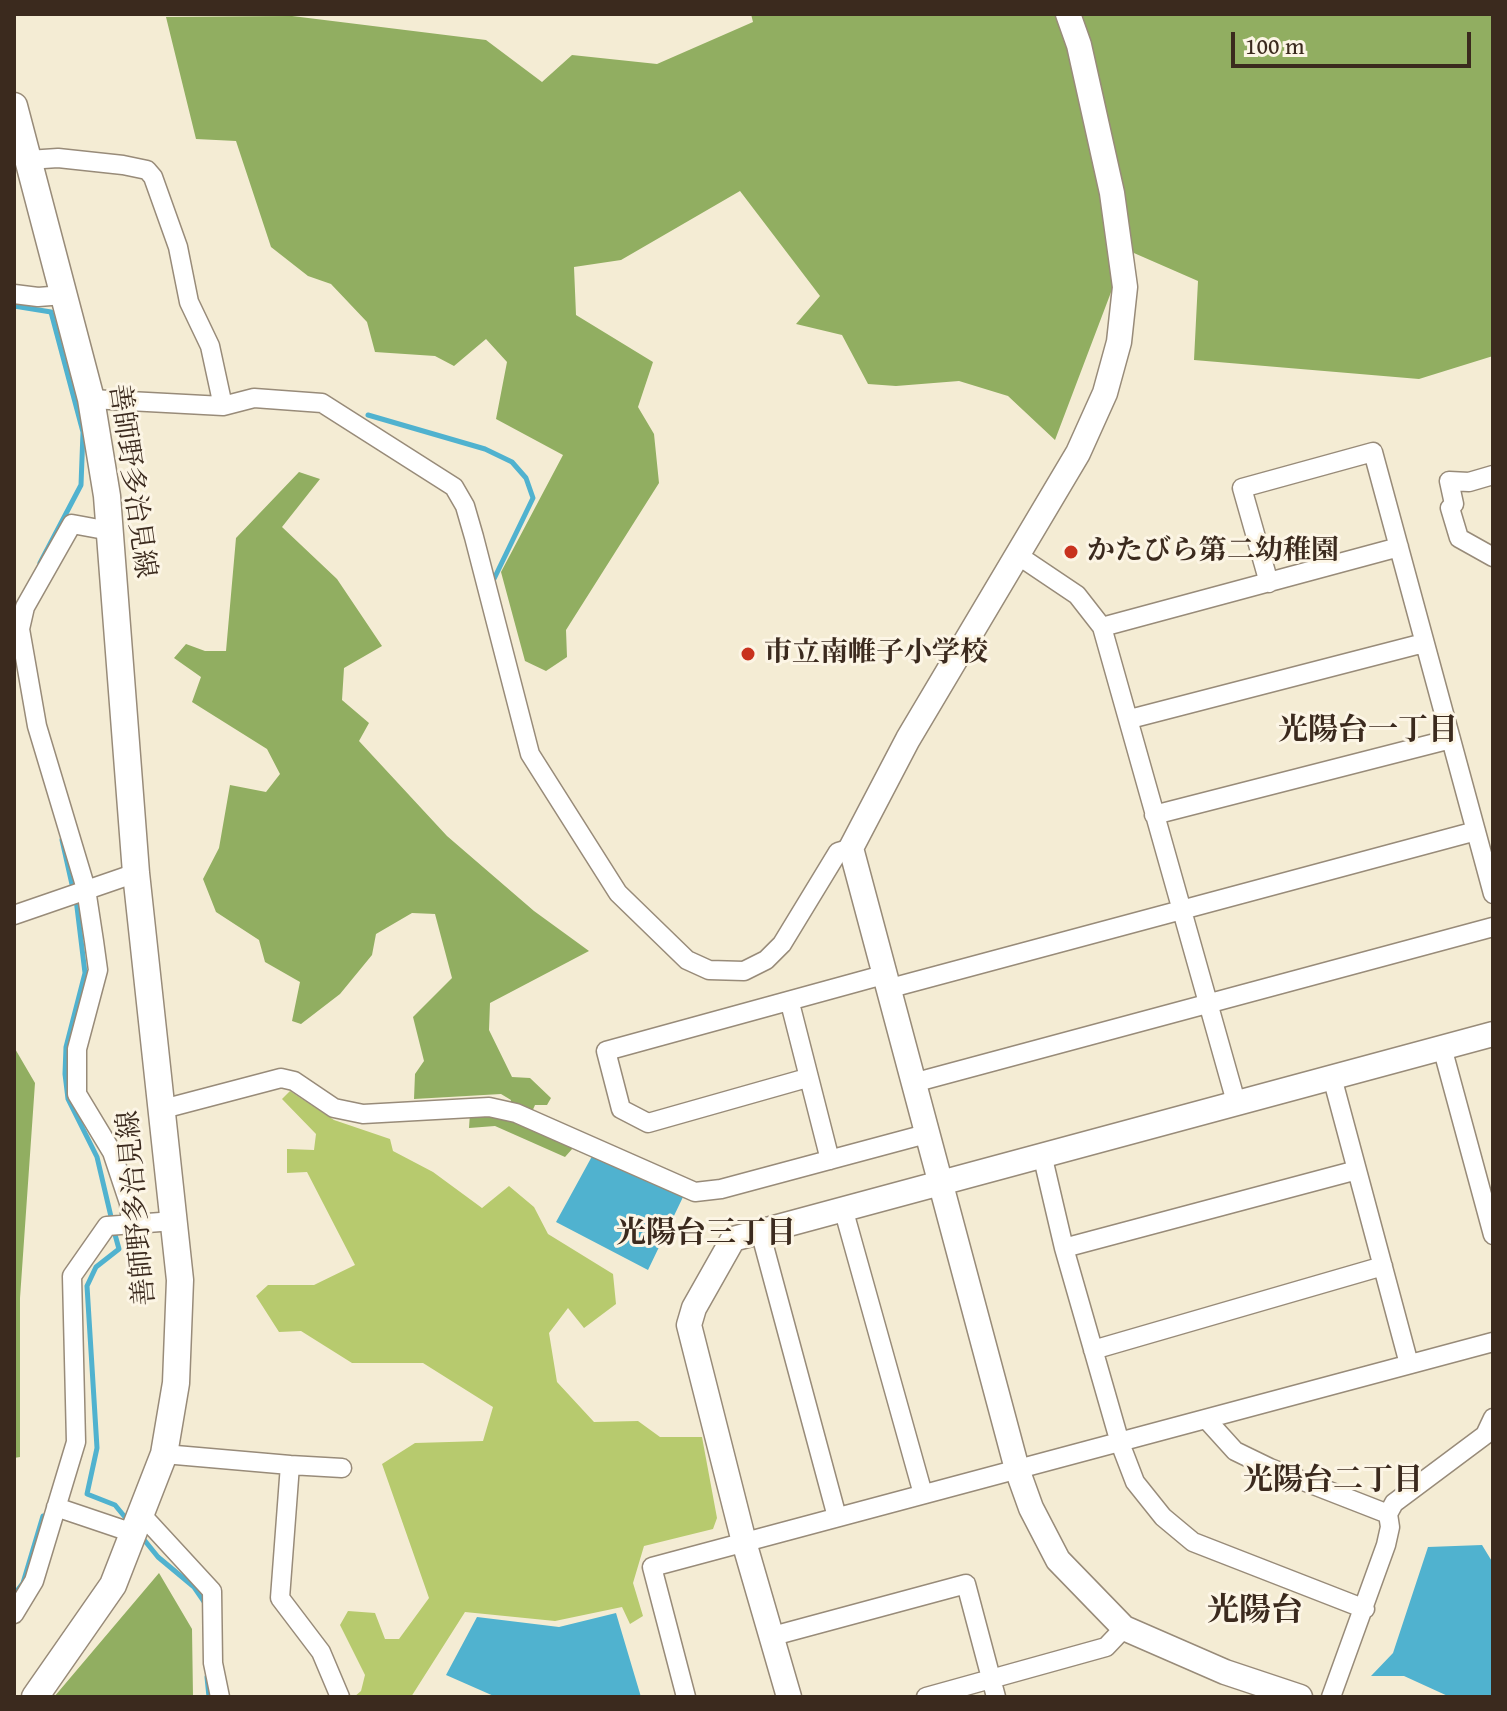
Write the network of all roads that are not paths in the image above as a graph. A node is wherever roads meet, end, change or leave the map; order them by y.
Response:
1 (1068, 14) edge
2 (14, 106) edge
3 (28, 160) junction
4 (14, 294) edge
5 (64, 295) junction
6 (91, 399) junction
7 (223, 406) junction
8 (1493, 475) edge
9 (110, 531) junction
10 (1399, 547) junction
11 (1016, 554) junction
12 (1493, 557) edge
13 (1269, 583) junction
14 (19, 606) edge
15 (1102, 627) junction
16 (1424, 643) junction
17 (1130, 719) junction
18 (1451, 739) junction
19 (1154, 815) junction
20 (1476, 831) junction
21 (851, 848) junction
22 (136, 873) junction
23 (86, 889) junction
24 (1493, 894) edge
25 (1181, 911) junction
26 (14, 915) edge
27 (1493, 927) edge
28 (885, 982) junction
29 (790, 1003) junction
30 (1211, 1003) junction
31 (1493, 1034) edge
32 (1442, 1047) junction
33 (1332, 1077) junction
34 (807, 1078) junction
35 (913, 1083) junction
36 (1236, 1102) junction
37 (163, 1109) junction
38 (926, 1134) junction
39 (1042, 1154) junction
40 (830, 1160) junction
41 (1357, 1170) junction
42 (939, 1181) junction
43 (843, 1208) junction
44 (174, 1221) junction
45 (121, 1225) junction
46 (760, 1231) junction
47 (1493, 1235) edge
48 (1064, 1248) junction
49 (1383, 1266) junction
50 (1493, 1342) edge
51 (1093, 1350) junction
52 (1409, 1364) junction
53 (1493, 1418) edge
54 (1206, 1419) junction
55 (1120, 1443) junction
56 (164, 1454) junction
57 (290, 1465) junction
58 (342, 1468) dead end
59 (1017, 1469) junction
60 (923, 1494) junction
61 (56, 1507) junction
62 (1388, 1514) junction
63 (837, 1517) junction
64 (134, 1526) junction
65 (744, 1542) junction
66 (1365, 1609) junction
67 (14, 1614) edge
68 (1124, 1628) junction
69 (773, 1636) junction
70 (994, 1688) edge
71 (35, 1697) edge
72 (220, 1697) edge
73 (340, 1697) edge
74 (686, 1697) edge
75 (789, 1697) edge
76 (926, 1697) edge
77 (1300, 1697) edge
78 (1331, 1697) edge

1 - 11 street
2 - 3 main road, 善師野多治見線
3 - 5 main road, 善師野多治見線
3 - 7 street
4 - 5 street
5 - 6 main road, 善師野多治見線
6 - 7 street
6 - 9 main road, 善師野多治見線
7 - 21 street
8 - 12 street
9 - 14 street
9 - 22 main road, 善師野多治見線
10 - 13 street
10 - 13 street
10 - 16 street
11 - 15 street
11 - 21 street
13 - 15 street
14 - 23 street
15 - 17 street
16 - 17 street
16 - 18 street
17 - 19 street
18 - 19 street
18 - 20 street
19 - 25 street
20 - 24 street
20 - 25 street
21 - 28 street
22 - 23 street
22 - 37 main road, 善師野多治見線
23 - 26 street
23 - 45 street
25 - 28 street
25 - 30 street
27 - 30 street
28 - 29 street
28 - 35 street
29 - 34 street
29 - 34 street
30 - 35 street
30 - 36 street
31 - 32 street
32 - 33 street
32 - 47 street
33 - 36 street
33 - 41 street
34 - 40 street
35 - 38 street
36 - 39 street
37 - 40 street
37 - 44 main road, 善師野多治見線
38 - 40 street
38 - 42 street
39 - 42 street
39 - 48 street
41 - 48 street
41 - 49 street
42 - 43 street
42 - 59 street
43 - 46 street
43 - 60 street
44 - 45 street
44 - 56 main road, 善師野多治見線
45 - 61 street
46 - 63 street
46 - 65 street
48 - 51 street
49 - 51 street
49 - 52 street
50 - 52 street
51 - 55 street
52 - 54 street
53 - 62 street
54 - 55 street
54 - 62 street
55 - 59 street
55 - 66 street
56 - 57 street
56 - 64 main road, 善師野多治見線
57 - 58 street
57 - 73 street
59 - 60 street
59 - 68 street
60 - 63 street
61 - 64 street
61 - 67 street
62 - 66 street
63 - 65 street
64 - 71 main road, 善師野多治見線
64 - 72 street
65 - 69 street
65 - 74 street
66 - 78 street
68 - 70 street
68 - 77 street
69 - 70 street
69 - 75 street
70 - 76 street

